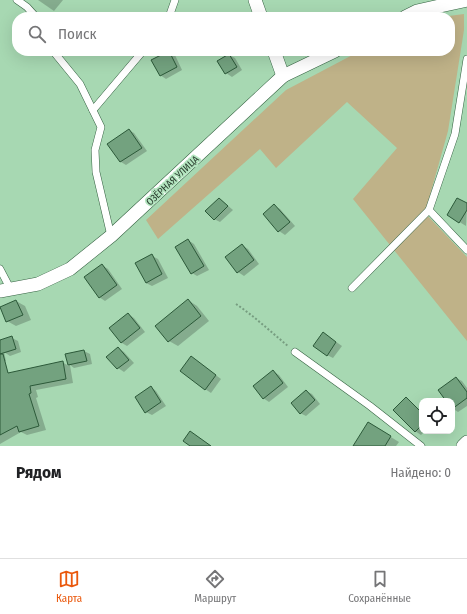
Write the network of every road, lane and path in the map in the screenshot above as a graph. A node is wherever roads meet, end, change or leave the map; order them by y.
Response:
1 (17, 0) edge
2 (175, 0) edge
3 (255, 0) edge
4 (467, 0) edge
5 (32, 12) edge
6 (171, 12) edge
7 (259, 12) edge
8 (415, 12) edge
9 (58, 56) edge
10 (139, 56) edge
11 (276, 56) edge
12 (325, 56) edge
13 (467, 59) edge
14 (283, 76) junction
15 (93, 110) junction
16 (429, 210) junction
17 (111, 236) junction
18 (467, 250) edge
19 (0, 269) edge
20 (352, 288) dead end
21 (5, 291) edge
22 (236, 304) dead end
23 (295, 352) joint
24 (467, 442) edge
25 (421, 446) edge
26 (463, 446) edge

1 - 5 lane
2 - 6 lane
3 - 7 street
4 - 8 street
9 - 15 lane
10 - 15 lane
11 - 14 street
12 - 14 street, ОЗЁРНАЯ УЛИЦА
13 - 16 lane
14 - 17 street, ОЗЁРНАЯ УЛИЦА
15 - 17 lane
16 - 18 lane
16 - 20 lane
17 - 21 street, ОЗЁРНАЯ УЛИЦА
19 - 21 lane
22 - 23 path
23 - 25 lane
24 - 26 street

